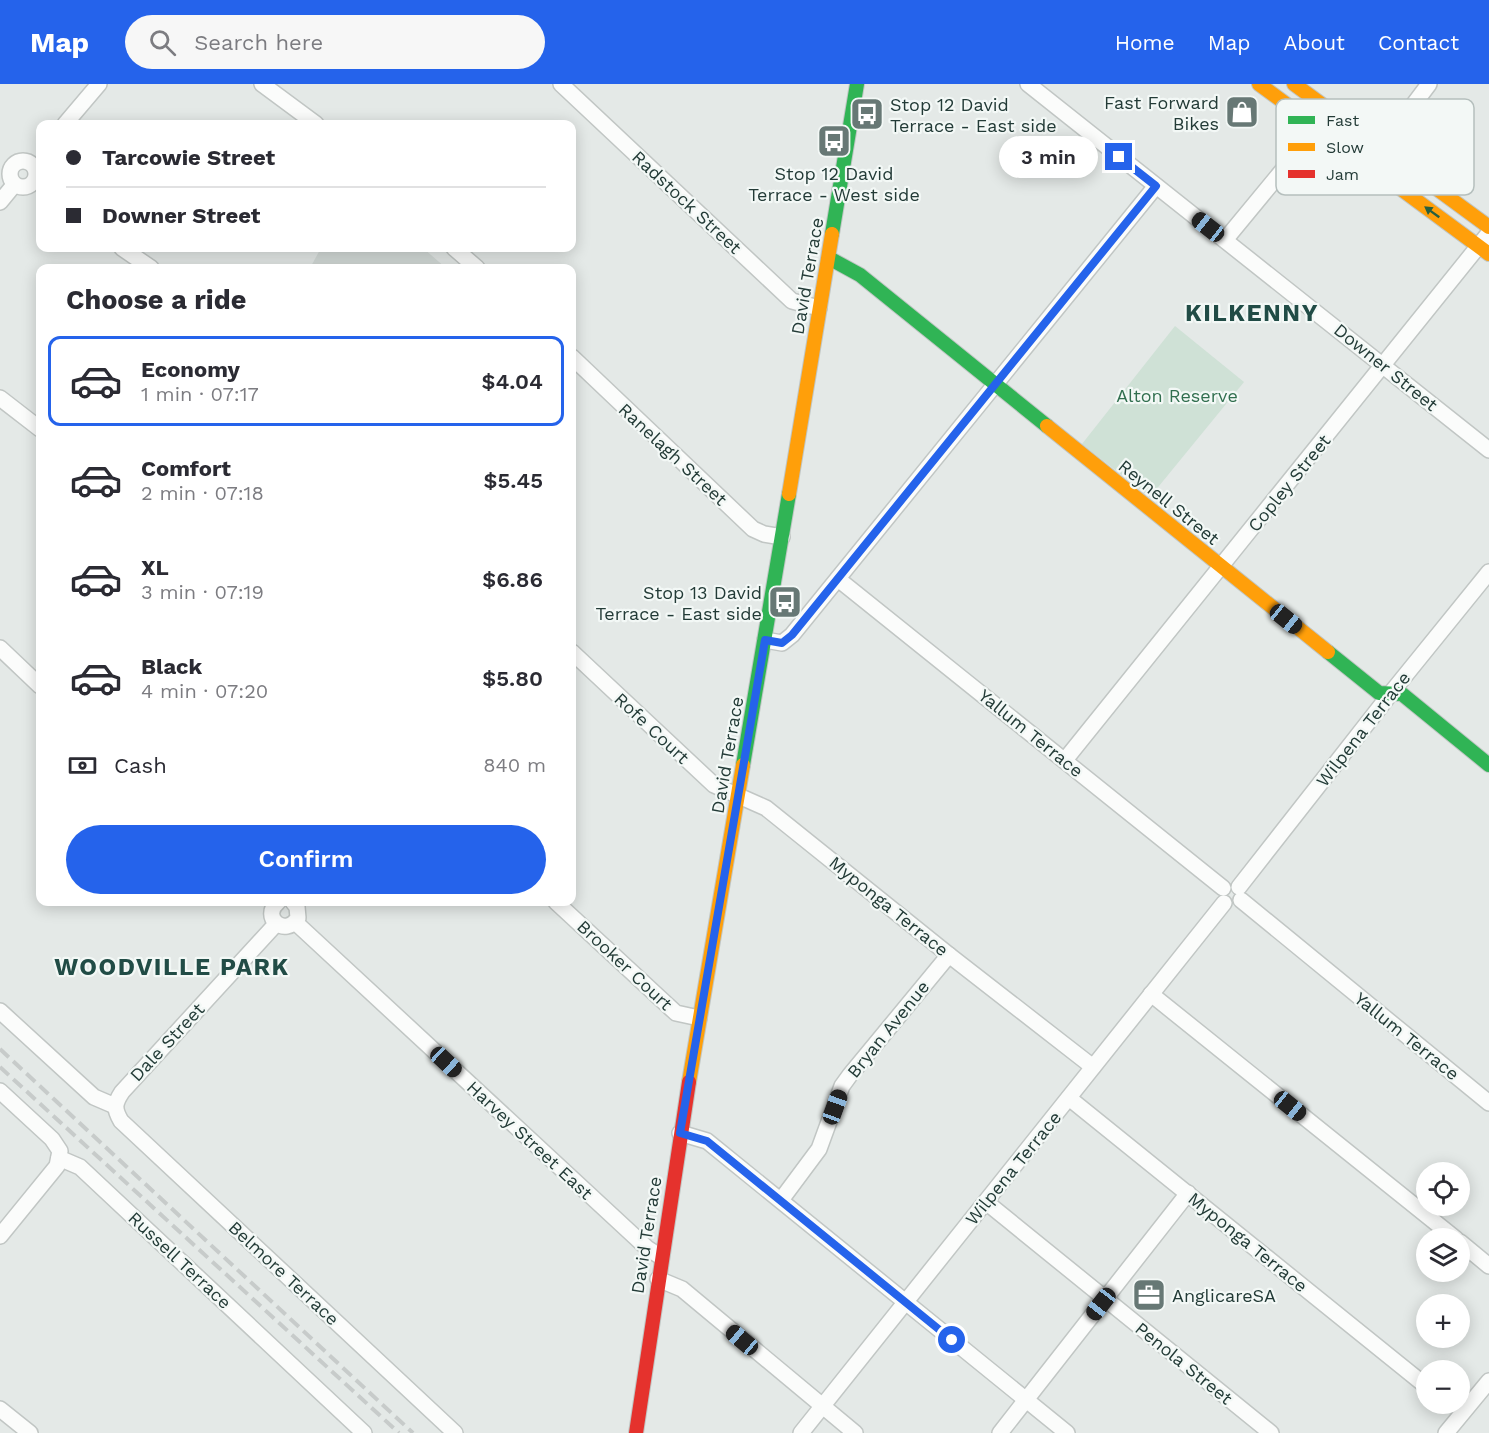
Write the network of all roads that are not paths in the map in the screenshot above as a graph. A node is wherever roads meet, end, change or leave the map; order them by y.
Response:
1 (99, 84) edge
2 (262, 84) edge
3 (561, 84) edge
4 (857, 84) edge
5 (1028, 84) edge
6 (1259, 84) edge
7 (1294, 84) edge
8 (1429, 84) edge
9 (1279, 99) edge
10 (1315, 99) edge
11 (1418, 99) edge
12 (68, 120) edge
13 (311, 120) edge
14 (0, 156) edge
15 (36, 159) edge
16 (13, 165) junction
17 (1276, 178) edge
18 (14, 184) junction
19 (36, 185) edge
20 (1156, 186) junction
21 (1408, 195) edge
22 (1445, 195) edge
23 (0, 202) edge
24 (1489, 227) edge
25 (1489, 234) edge
26 (1225, 240) junction
27 (1484, 251) edge
28 (128, 252) edge
29 (459, 252) edge
30 (829, 258) junction
31 (145, 264) edge
32 (472, 264) edge
33 (819, 308) junction
34 (576, 361) edge
35 (1384, 365) junction
36 (996, 384) junction
37 (0, 398) edge
38 (36, 426) edge
39 (1489, 450) edge
40 (782, 537) junction
41 (1221, 567) junction
42 (1489, 572) edge
43 (838, 579) junction
44 (765, 640) junction
45 (0, 648) edge
46 (576, 656) edge
47 (36, 682) edge
48 (1391, 693) junction
49 (1065, 760) junction
50 (1489, 765) edge
51 (738, 795) junction
52 (1232, 894) junction
53 (274, 906) edge
54 (296, 906) edge
55 (560, 906) edge
56 (295, 922) junction
57 (276, 924) junction
58 (949, 955) junction
59 (1151, 994) junction
60 (0, 1011) edge
61 (699, 1018) junction
62 (1093, 1067) junction
63 (0, 1091) edge
64 (1069, 1098) junction
65 (1489, 1102) edge
66 (115, 1109) junction
67 (680, 1133) junction
68 (59, 1158) junction
69 (1188, 1193) junction
70 (780, 1200) junction
71 (986, 1202) junction
72 (1442, 1228) edge
73 (0, 1236) edge
74 (1470, 1250) edge
75 (661, 1257) junction
76 (1489, 1266) edge
77 (658, 1279) junction
78 (1105, 1298) junction
79 (906, 1302) junction
80 (1416, 1378) edge
81 (1489, 1381) edge
82 (1470, 1397) edge
83 (1026, 1400) junction
84 (823, 1406) junction
85 (0, 1409) edge
86 (1453, 1414) edge
87 (30, 1433) edge
88 (364, 1433) edge
89 (455, 1433) edge
90 (636, 1433) edge
91 (801, 1433) edge
92 (855, 1433) edge
93 (1000, 1433) edge
94 (1067, 1433) edge
95 (1271, 1433) edge
96 (1446, 1433) edge

1 - 12 street
2 - 13 street
3 - 33 street, Radstock Street
4 - 30 main road, David Terrace
5 - 20 street, Downer Street
6 - 9 main road
7 - 10 main road
8 - 11 street
14 - 16 street
15 - 16 street
16 - 18 street
17 - 26 street
18 - 19 street
18 - 23 street
20 - 26 street, Downer Street
20 - 36 street
27 -> 21 main road
22 - 24 main road
25 - 27 street, Copley Street
26 - 35 street, Downer Street
27 - 35 street, Copley Street
28 - 31 street
29 - 32 street
30 - 33 main road, David Terrace
30 - 36 main road, Reynell Street
33 - 40 main road, David Terrace
34 - 40 street, Ranelagh Street
35 - 39 street, Downer Street
35 - 41 street, Copley Street
36 - 41 main road, Reynell Street
36 - 43 street
37 - 38 street
40 - 44 main road, David Terrace
41 - 48 main road, Reynell Street
41 - 49 street, Copley Street
42 - 48 street, Wilpena Terrace
43 - 44 street
43 - 49 street, Yallum Terrace
44 - 51 main road, David Terrace
45 - 47 street
46 - 51 street, Rofe Court
48 - 50 main road, Reynell Street
48 - 52 street, Wilpena Terrace
49 - 52 street, Yallum Terrace
51 - 58 street, Myponga Terrace
51 - 61 main road, David Terrace
52 - 59 street, Wilpena Terrace
52 - 65 street, Yallum Terrace
53 - 57 street
54 - 56 street
55 - 61 street, Brooker Court
56 - 57 street
56 - 75 street, Harvey Street East
57 - 66 street, Dale Street
58 - 62 street, Myponga Terrace
58 - 70 street, Bryan Avenue
59 - 62 street, Wilpena Terrace
59 - 72 street
60 - 66 street, Belmore Terrace
61 - 67 main road, David Terrace
62 - 64 street, Wilpena Terrace
63 - 68 street
64 - 69 street, Myponga Terrace
64 - 71 street, Wilpena Terrace
66 - 89 street, Belmore Terrace
67 - 70 street
67 - 75 main road, David Terrace
68 - 73 street
68 - 88 street, Russell Terrace
69 - 78 street
69 - 80 street, Myponga Terrace
70 - 79 street
71 - 78 street, Penola Street
71 - 79 street, Wilpena Terrace
74 - 76 street
75 - 77 main road, David Terrace
77 - 84 street
77 - 90 main road, David Terrace
78 - 83 street
78 - 95 street, Penola Street
79 - 83 street
79 - 84 street, Wilpena Terrace
81 - 82 street
83 - 93 street
83 - 94 street
84 - 91 street, Wilpena Terrace
84 - 92 street
85 - 87 street
86 - 96 street

